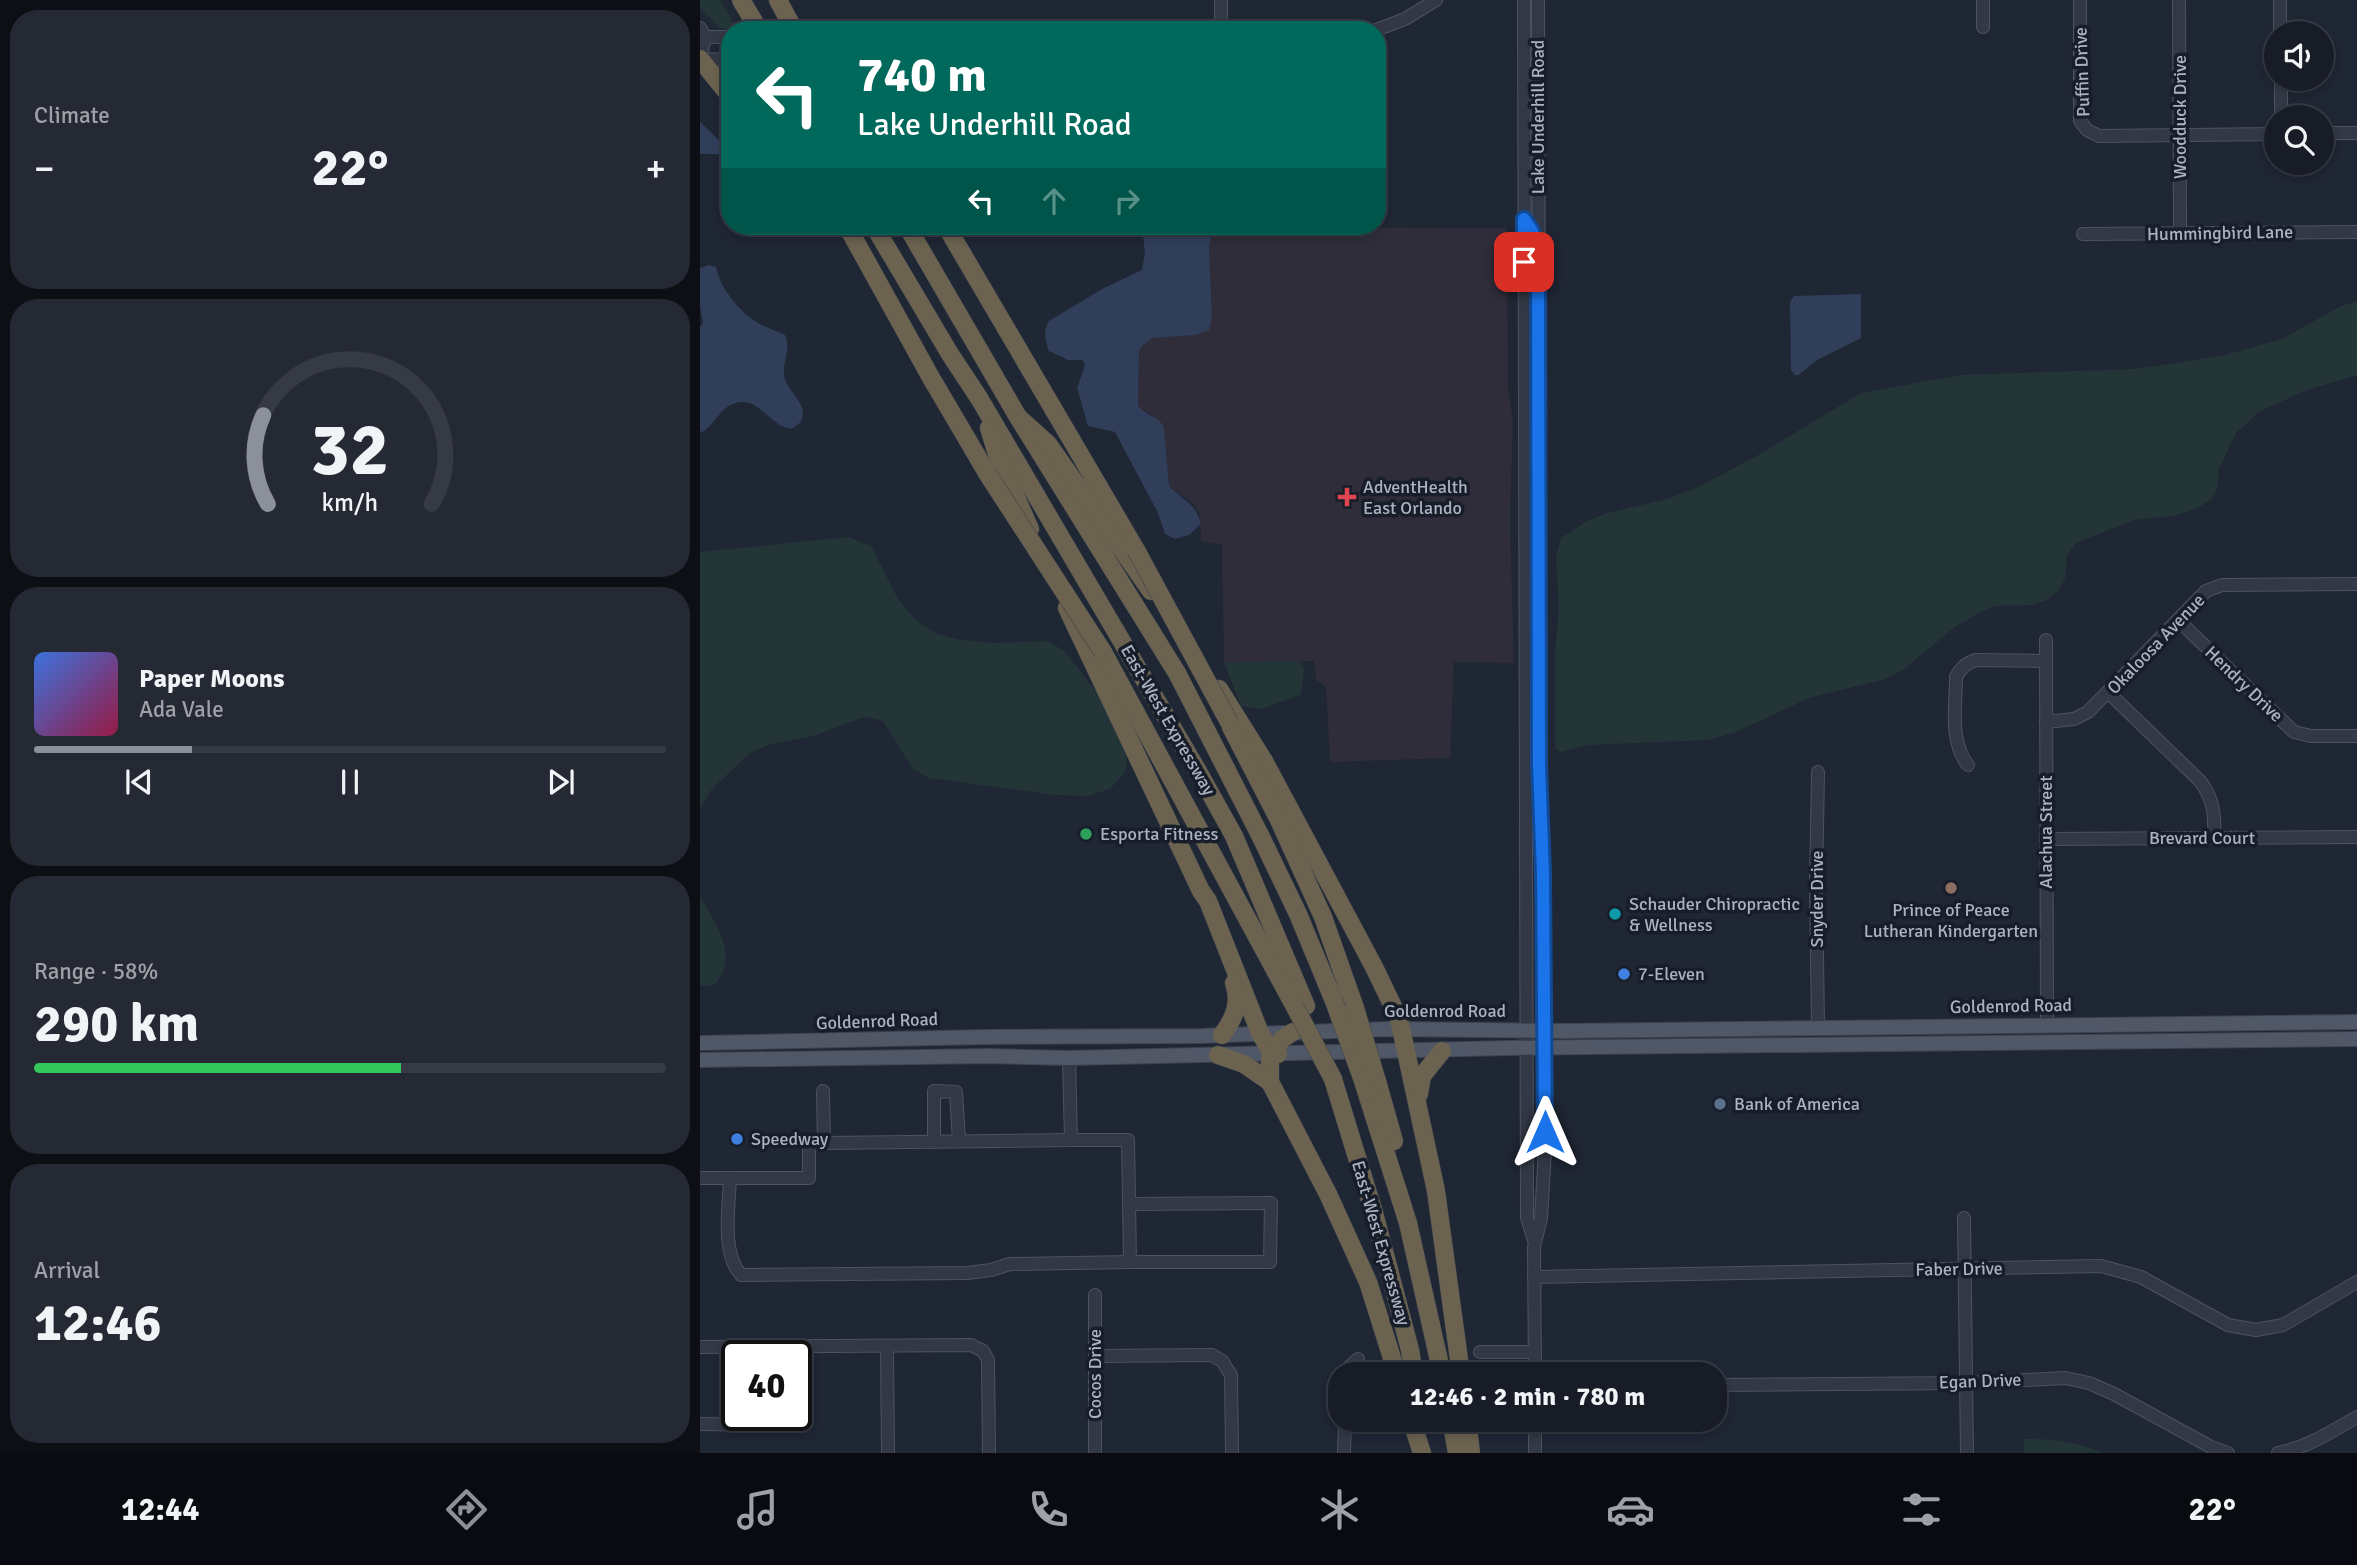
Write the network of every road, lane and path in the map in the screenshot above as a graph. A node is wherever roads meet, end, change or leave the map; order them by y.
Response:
1 (741, 0) edge
2 (778, 0) edge
3 (1221, 0) edge
4 (1436, 0) edge
5 (1524, 0) edge
6 (1538, 0) edge
7 (1983, 0) edge
8 (2080, 0) edge
9 (2179, 0) edge
10 (2280, 0) edge
11 (753, 21) edge
12 (789, 21) edge
13 (1221, 21) edge
14 (2280, 21) edge
15 (1386, 26) edge
16 (1983, 27) dead end
17 (702, 34) edge
18 (721, 36) edge
19 (700, 59) edge
20 (721, 60) edge
21 (721, 85) edge
22 (2334, 133) edge
23 (2357, 133) edge
24 (2264, 134) edge
25 (2180, 135) junction
26 (1524, 219) junction
27 (2357, 232) edge
28 (2180, 233) junction
29 (2082, 234) dead end
30 (852, 235) edge
31 (879, 235) edge
32 (912, 235) edge
33 (951, 235) edge
34 (1538, 250) junction
35 (1524, 334) junction
36 (1538, 368) junction
37 (979, 398) junction
38 (1018, 417) junction
39 (2357, 584) edge
40 (1525, 597) junction
41 (1539, 597) junction
42 (2179, 621) junction
43 (2046, 640) dead end
44 (2046, 661) junction
45 (2109, 693) junction
46 (2046, 722) junction
47 (2357, 736) edge
48 (1968, 765) dead end
49 (1818, 772) dead end
50 (2357, 837) edge
51 (2214, 838) junction
52 (2046, 839) junction
53 (1201, 891) junction
54 (1301, 1006) junction
55 (2357, 1022) edge
56 (2113, 1024) junction
57 (2047, 1025) junction
58 (1818, 1027) junction
59 (1905, 1027) junction
60 (1401, 1029) junction
61 (1526, 1030) junction
62 (1544, 1030) junction
63 (1293, 1032) junction
64 (1260, 1033) junction
65 (1222, 1035) junction
66 (1069, 1037) junction
67 (1100, 1037) junction
68 (2357, 1040) edge
69 (2059, 1042) junction
70 (700, 1043) edge
71 (1997, 1043) junction
72 (1843, 1045) junction
73 (1770, 1046) junction
74 (1526, 1048) junction
75 (1544, 1048) junction
76 (1442, 1051) junction
77 (1405, 1052) junction
78 (1273, 1053) junction
79 (1218, 1055) junction
80 (1032, 1056) junction
81 (1069, 1058) junction
82 (700, 1060) edge
83 (1369, 1080) junction
84 (1270, 1083) junction
85 (823, 1091) dead end
86 (1419, 1105) junction
87 (1071, 1140) junction
88 (958, 1141) junction
89 (934, 1142) junction
90 (824, 1143) junction
91 (700, 1178) edge
92 (730, 1178) junction
93 (1129, 1204) junction
94 (1964, 1218) dead end
95 (1534, 1240) junction
96 (1130, 1262) junction
97 (1965, 1269) junction
98 (1534, 1277) junction
99 (2357, 1282) edge
100 (1095, 1296) dead end
101 (700, 1347) edge
102 (721, 1348) edge
103 (887, 1348) junction
104 (812, 1351) edge
105 (1480, 1352) dead end
106 (1535, 1352) junction
107 (1096, 1356) junction
108 (1358, 1359) dead end
109 (1355, 1362) edge
110 (1393, 1362) edge
111 (1412, 1362) edge
112 (1439, 1362) edge
113 (1459, 1362) edge
114 (1535, 1362) edge
115 (1966, 1382) junction
116 (1727, 1385) edge
117 (2357, 1417) edge
118 (700, 1424) edge
119 (721, 1424) edge
120 (1345, 1432) edge
121 (1416, 1432) edge
122 (1422, 1432) edge
123 (1453, 1432) edge
124 (1469, 1432) edge
125 (1535, 1432) edge
126 (888, 1453) edge
127 (989, 1453) edge
128 (1095, 1453) edge
129 (1232, 1453) edge
130 (1344, 1453) edge
131 (1424, 1453) edge
132 (1457, 1453) edge
133 (1471, 1453) edge
134 (1535, 1453) edge
135 (1967, 1453) edge
136 (2228, 1453) edge
137 (2278, 1453) edge

1 - 11 highway
2 - 12 highway
3 - 13 street
4 - 15 street
5 - 26 street, Lake Underhill Road
6 - 34 street, Lake Underhill Road
7 - 16 street
8 - 25 street, Puffin Drive
9 - 25 street, Woodduck Drive
10 - 14 street
17 - 18 street
17 - 19 street
19 - 20 street
19 - 21 highway
22 - 23 street
24 - 25 street
25 - 28 street, Woodduck Drive
26 - 34 street
26 - 35 street, Lake Underhill Road
27 - 28 street, Hummingbird Lane
28 - 29 street, Hummingbird Lane
30 - 54 highway, bridge
31 - 37 highway, East-West Expressway
32 - 38 highway, East-West Expressway
33 - 83 highway, bridge
34 - 36 street, Lake Underhill Road
35 - 36 street
35 - 40 street, Lake Underhill Road
36 - 41 street, Lake Underhill Road
37 - 53 highway
37 - 54 highway, East-West Expressway
38 - 60 highway
38 - 83 highway, East-West Expressway, bridge
39 - 42 street, Okaloosa Avenue
40 - 41 street
40 - 61 street, Lake Underhill Road
41 - 62 street, Lake Underhill Road
42 - 45 street, Okaloosa Avenue
42 - 47 street, Hendry Drive
43 - 44 street, Alachua Street
44 - 46 street, Alachua Street
44 - 48 street
45 - 46 street, Okaloosa Avenue
45 - 51 street
46 - 52 street, Alachua Street
49 - 58 street, Snyder Drive
50 - 51 street, Brevard Court
51 - 52 street, Brevard Court
52 - 57 street, Alachua Street
53 - 64 highway
53 - 65 highway
54 - 111 highway, East-West Expressway, bridge
55 - 56 main road, Goldenrod Road
56 - 57 main road, Goldenrod Road
56 - 69 main road
57 - 59 main road, Goldenrod Road
57 - 71 main road
58 - 59 main road, Goldenrod Road
58 - 62 main road, Goldenrod Road
58 - 73 main road
59 - 72 main road
60 - 61 main road, Goldenrod Road
60 - 63 main road, Goldenrod Road
60 - 77 highway
61 - 62 main road, Goldenrod Road
61 - 74 street, Lake Underhill Road
62 - 75 street, Lake Underhill Road
63 - 64 main road, Goldenrod Road
63 - 78 highway
64 - 65 main road, Goldenrod Road
64 - 78 highway
65 - 67 main road, Goldenrod Road
66 - 67 main road, Goldenrod Road
66 - 70 main road, Goldenrod Road
66 - 80 main road
67 - 81 main road
68 - 69 main road, Goldenrod Road
69 - 71 main road, Goldenrod Road
71 - 72 main road, Goldenrod Road
72 - 73 main road, Goldenrod Road
73 - 75 main road, Goldenrod Road
74 - 75 main road, Goldenrod Road
74 - 76 main road, Goldenrod Road
74 - 95 street, Lake Underhill Road
75 - 95 street, Lake Underhill Road
76 - 77 main road, Goldenrod Road
76 - 86 highway
77 - 78 main road, Goldenrod Road
77 - 86 highway
78 - 79 main road, Goldenrod Road
78 - 84 highway
79 - 81 main road, Goldenrod Road
79 - 84 highway
80 - 81 main road, Goldenrod Road
80 - 82 main road, Goldenrod Road
81 - 87 street
83 - 112 highway, East-West Expressway
84 - 110 highway
85 - 90 street
86 - 113 highway
87 - 88 street
87 - 93 street
88 - 89 street
88 - 89 street
89 - 90 street
90 - 92 street
91 - 92 street
92 - 96 street
93 - 96 street
93 - 96 street
94 - 97 street
95 - 98 street, Lake Underhill Road
97 - 98 street, Faber Drive
97 - 99 street, Faber Drive
97 - 115 street
98 - 106 street, Lake Underhill Road
100 - 107 street, Cocos Drive
101 - 102 street
103 - 104 street
103 - 126 street
103 - 127 street
105 - 106 street
106 - 114 street, Lake Underhill Road
107 - 128 street, Cocos Drive
107 - 129 street
108 - 109 street
115 - 116 street, Egan Drive
115 - 135 street
115 - 136 street, Egan Drive
117 - 137 street
118 - 119 street
120 - 130 street
121 - 131 highway
122 - 131 highway
123 - 132 highway
124 - 133 highway
125 - 134 street

